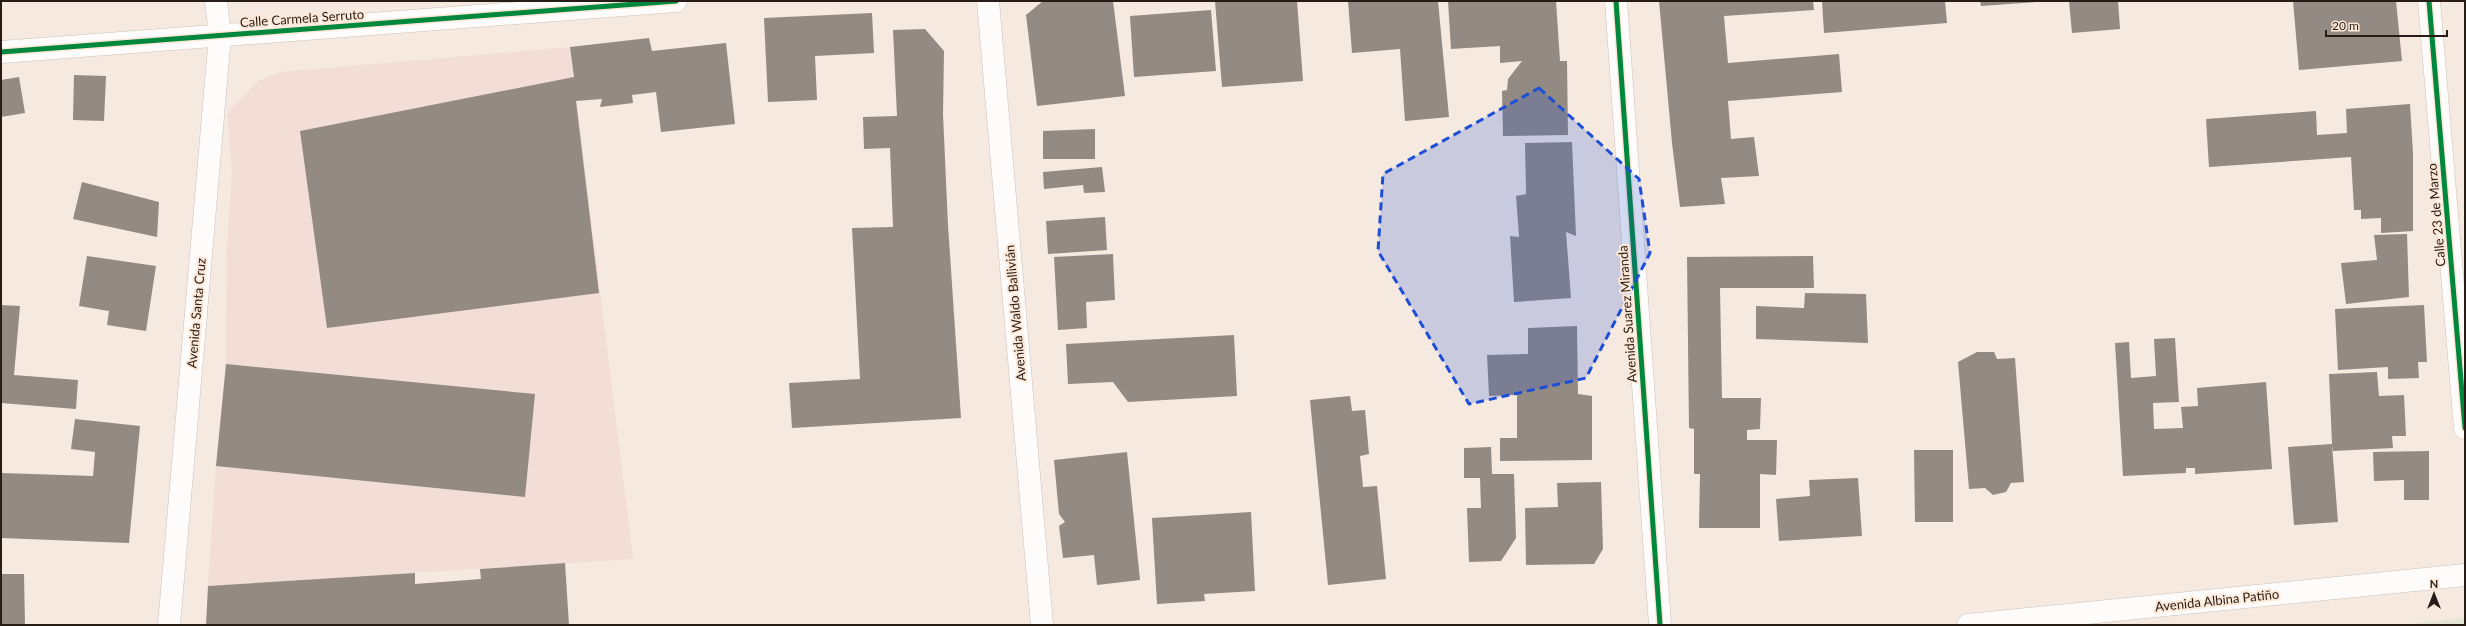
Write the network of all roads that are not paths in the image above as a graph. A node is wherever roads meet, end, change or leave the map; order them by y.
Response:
1 (216, 1) edge
2 (676, 1) edge
3 (988, 1) edge
4 (1616, 1) edge
5 (2429, 1) edge
6 (220, 35) junction
7 (1, 52) edge
8 (2465, 428) edge
9 (2465, 575) edge
10 (169, 625) edge
11 (1042, 625) edge
12 (1660, 625) edge
13 (1968, 625) edge

1 - 6 main road, Avenida Santa Cruz
2 - 6 main road, Calle Carmela Serruto
3 - 11 main road, Avenida Waldo Ballivián
4 - 12 main road, Avenida Suarez Miranda
5 - 8 main road, Calle 23 de Marzo
6 - 7 main road, Calle Carmela Serruto
6 - 10 main road, Avenida Santa Cruz
9 - 13 main road, Avenida Albina Patiño

